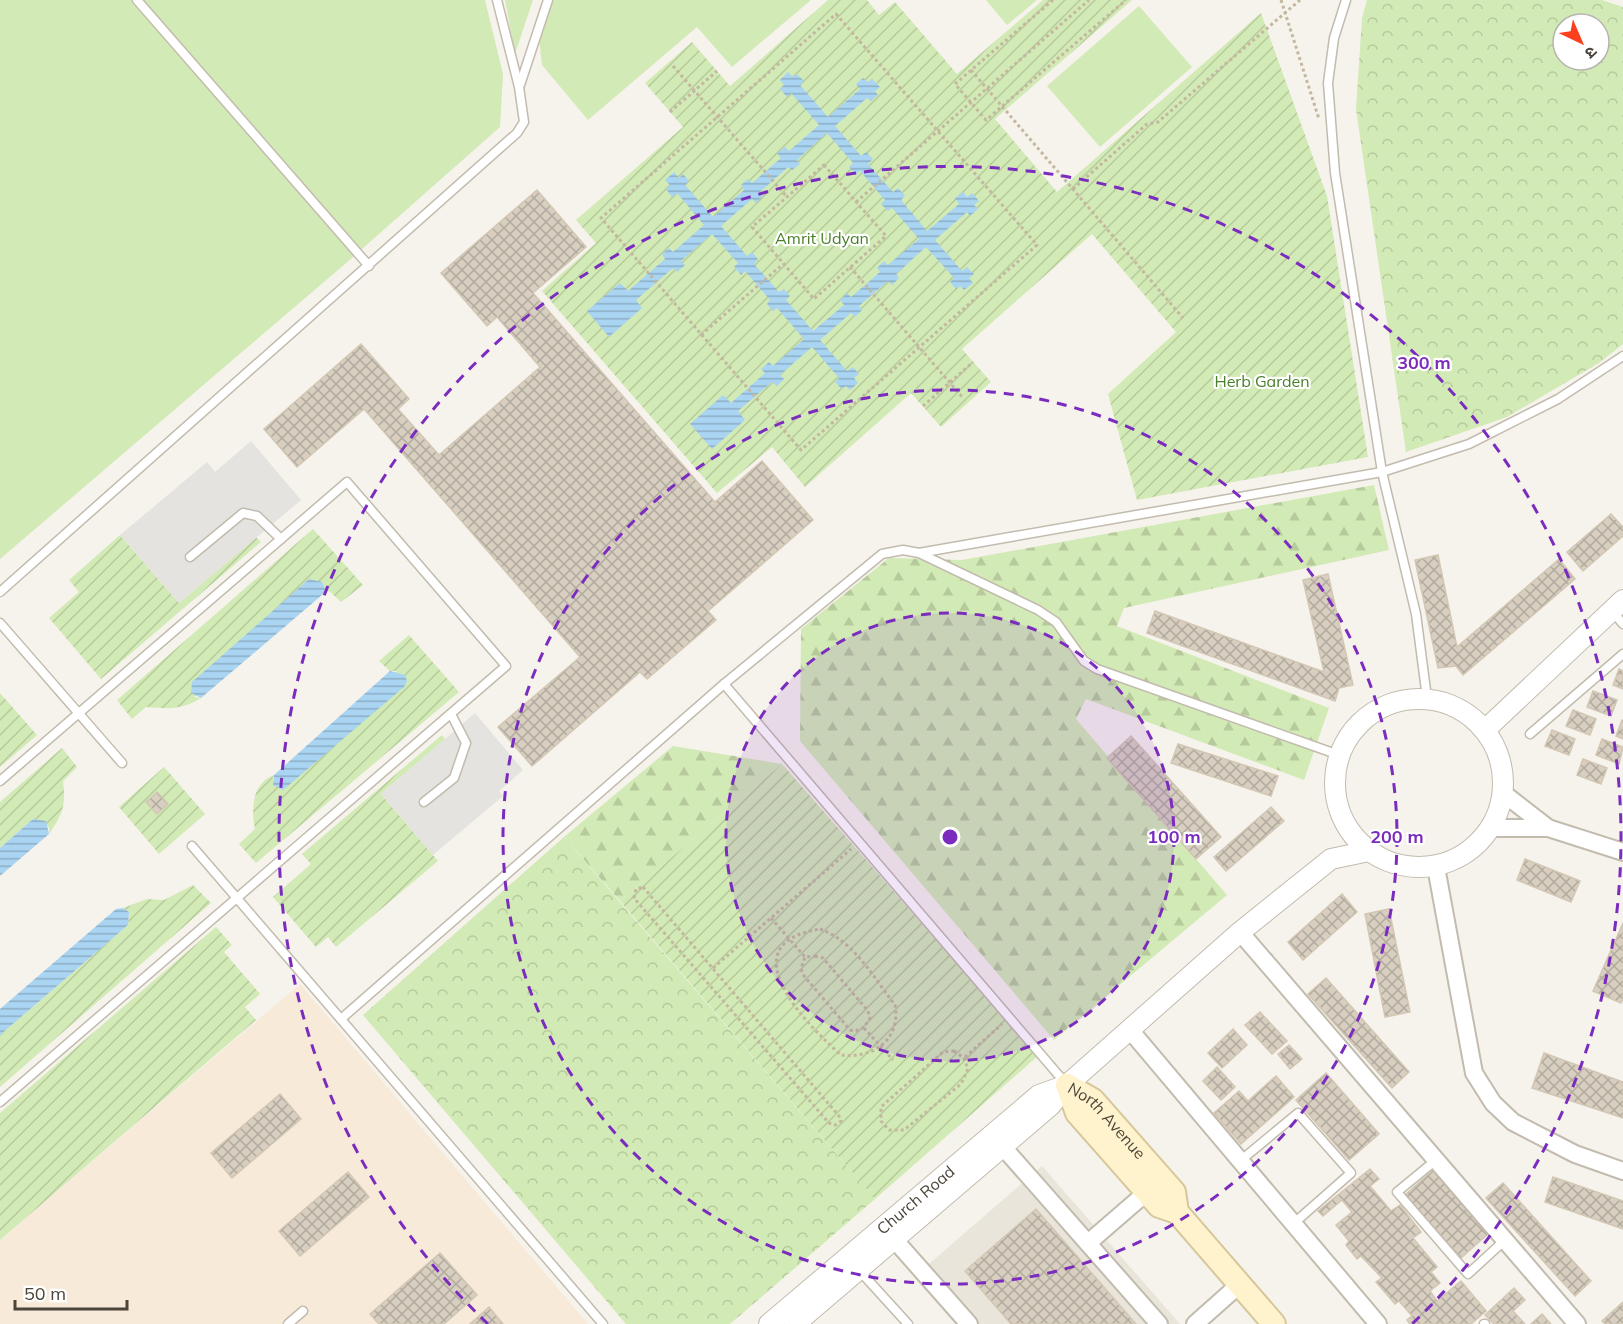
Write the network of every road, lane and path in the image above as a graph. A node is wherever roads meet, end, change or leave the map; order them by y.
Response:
1 (137, 0) edge
2 (497, 0) edge
3 (548, 0) edge
4 (1053, 0) edge
5 (1089, 0) edge
6 (1126, 0) edge
7 (1281, 0) edge
8 (1300, 0) edge
9 (1346, 0) edge
10 (1286, 12) junction
11 (673, 66) dead end
12 (971, 70) junction
13 (717, 71) dead end
14 (519, 87) junction
15 (987, 89) junction
16 (695, 91) junction
17 (971, 102) junction
18 (1002, 106) junction
19 (670, 112) dead end
20 (717, 117) junction
21 (1321, 127) dead end
22 (938, 131) junction
23 (1073, 189) junction
24 (787, 197) junction
25 (856, 202) junction
26 (783, 264) junction
27 (369, 266) junction
28 (850, 267) junction
29 (1183, 318) dead end
30 (701, 335) junction
31 (919, 347) junction
32 (1623, 356) edge
33 (973, 362) dead end
34 (950, 383) junction
35 (963, 398) dead end
36 (923, 406) dead end
37 (1382, 472) junction
38 (281, 539) junction
39 (919, 553) junction
40 (190, 557) dead end
41 (0, 592) edge
42 (1619, 611) edge
43 (0, 623) edge
44 (1623, 654) edge
45 (724, 684) junction
46 (1427, 698) junction
47 (79, 713) junction
48 (451, 714) junction
49 (1485, 730) junction
50 (1530, 734) dead end
51 (1339, 755) junction
52 (122, 763) dead end
53 (0, 781) edge
54 (1503, 793) junction
55 (424, 802) dead end
56 (1345, 825) junction
57 (1491, 828) junction
58 (1548, 828) junction
59 (859, 842) junction
60 (192, 846) dead end
61 (1369, 851) junction
62 (1623, 852) edge
63 (1331, 859) junction
64 (1436, 867) junction
65 (237, 898) junction
66 (771, 918) junction
67 (1240, 932) junction
68 (790, 939) junction
69 (806, 957) junction
70 (713, 968) junction
71 (1010, 1016) junction
72 (341, 1019) junction
73 (864, 1028) junction
74 (1130, 1030) junction
75 (881, 1047) junction
76 (964, 1058) junction
77 (892, 1060) dead end
78 (1067, 1085) junction
79 (0, 1102) edge
80 (1003, 1147) junction
81 (1436, 1160) junction
82 (1240, 1161) junction
83 (1623, 1171) edge
84 (1147, 1192) junction
85 (1177, 1212) junction
86 (1293, 1224) junction
87 (893, 1238) junction
88 (1505, 1240) junction
89 (1088, 1243) junction
90 (848, 1271) junction
91 (1240, 1284) junction
92 (303, 1311) dead end
93 (1367, 1320) edge
94 (288, 1324) edge
95 (603, 1324) edge
96 (769, 1324) edge
97 (795, 1324) edge
98 (908, 1324) edge
99 (969, 1324) edge
100 (1160, 1324) edge
101 (1195, 1324) edge
102 (1275, 1324) edge
103 (1577, 1324) edge

1 - 27 lane
2 - 14 lane
3 - 14 lane
4 - 12 path
5 - 15 path
6 - 18 path
7 - 10 path
8 - 10 path
9 - 37 lane
10 - 21 path
10 - 23 path
11 - 16 path
12 - 15 path
12 - 17 path
13 - 16 path
14 - 27 lane
15 - 17 path
15 - 18 path
16 - 19 path
16 - 20 path
17 - 18 path
17 - 22 path
18 - 23 path
20 - 22 path
20 - 24 path
20 - 30 path
22 - 25 path
22 - 31 path
23 - 29 path
24 - 25 path
24 - 26 path
25 - 28 path
26 - 28 path
26 - 30 path
27 - 41 lane
28 - 31 path
30 - 31 path
31 - 34 path
32 - 37 lane
33 - 34 path
34 - 35 path
34 - 36 path
37 - 39 lane
37 - 46 lane
38 - 40 lane
38 - 47 lane
38 - 48 lane
39 - 45 lane
39 - 51 lane
42 - 49 street
43 - 47 lane
44 - 50 lane
45 - 59 lane
45 - 72 lane
46 - 49 street
46 - 51 street
47 - 52 lane
47 - 53 lane
48 - 55 lane
48 - 65 lane
49 - 54 street
51 - 56 street
54 - 57 street
54 - 58 street
56 - 61 street
56 - 63 street, Church Road
57 - 58 street
57 - 64 street
58 - 62 street
59 - 66 path
59 - 71 lane
60 - 65 lane
61 - 63 street, Church Road
61 - 64 street
63 - 67 street, Church Road
64 - 83 street
65 - 72 lane
65 - 79 lane
66 - 68 path
66 - 70 path
67 - 74 street, Church Road
67 - 81 street
68 - 69 path
68 - 75 path
68 - 75 path
69 - 73 path
69 - 73 path
70 - 70 path
71 - 76 path
71 - 78 lane
72 - 95 lane
73 - 75 path
74 - 78 street, Church Road
74 - 82 street
75 - 77 path
76 - 76 path
78 - 80 street, Church Road
78 - 84 main road, North Avenue
78 - 85 main road, North Avenue
78 - 90 street, Church Road
80 - 87 street, Church Road
80 - 89 street
81 - 88 street
81 - 88 lane
82 - 86 street
82 - 86 lane
84 - 85 main road, North Avenue
84 - 89 street
85 - 91 main road, North Avenue
86 - 93 street
87 - 90 street, Church Road
87 - 99 street
88 - 103 street
89 - 100 street
90 - 96 street, Church Road
90 - 97 street, Church Road
90 - 98 lane
91 - 101 street
91 - 102 main road, North Avenue
92 - 94 lane

